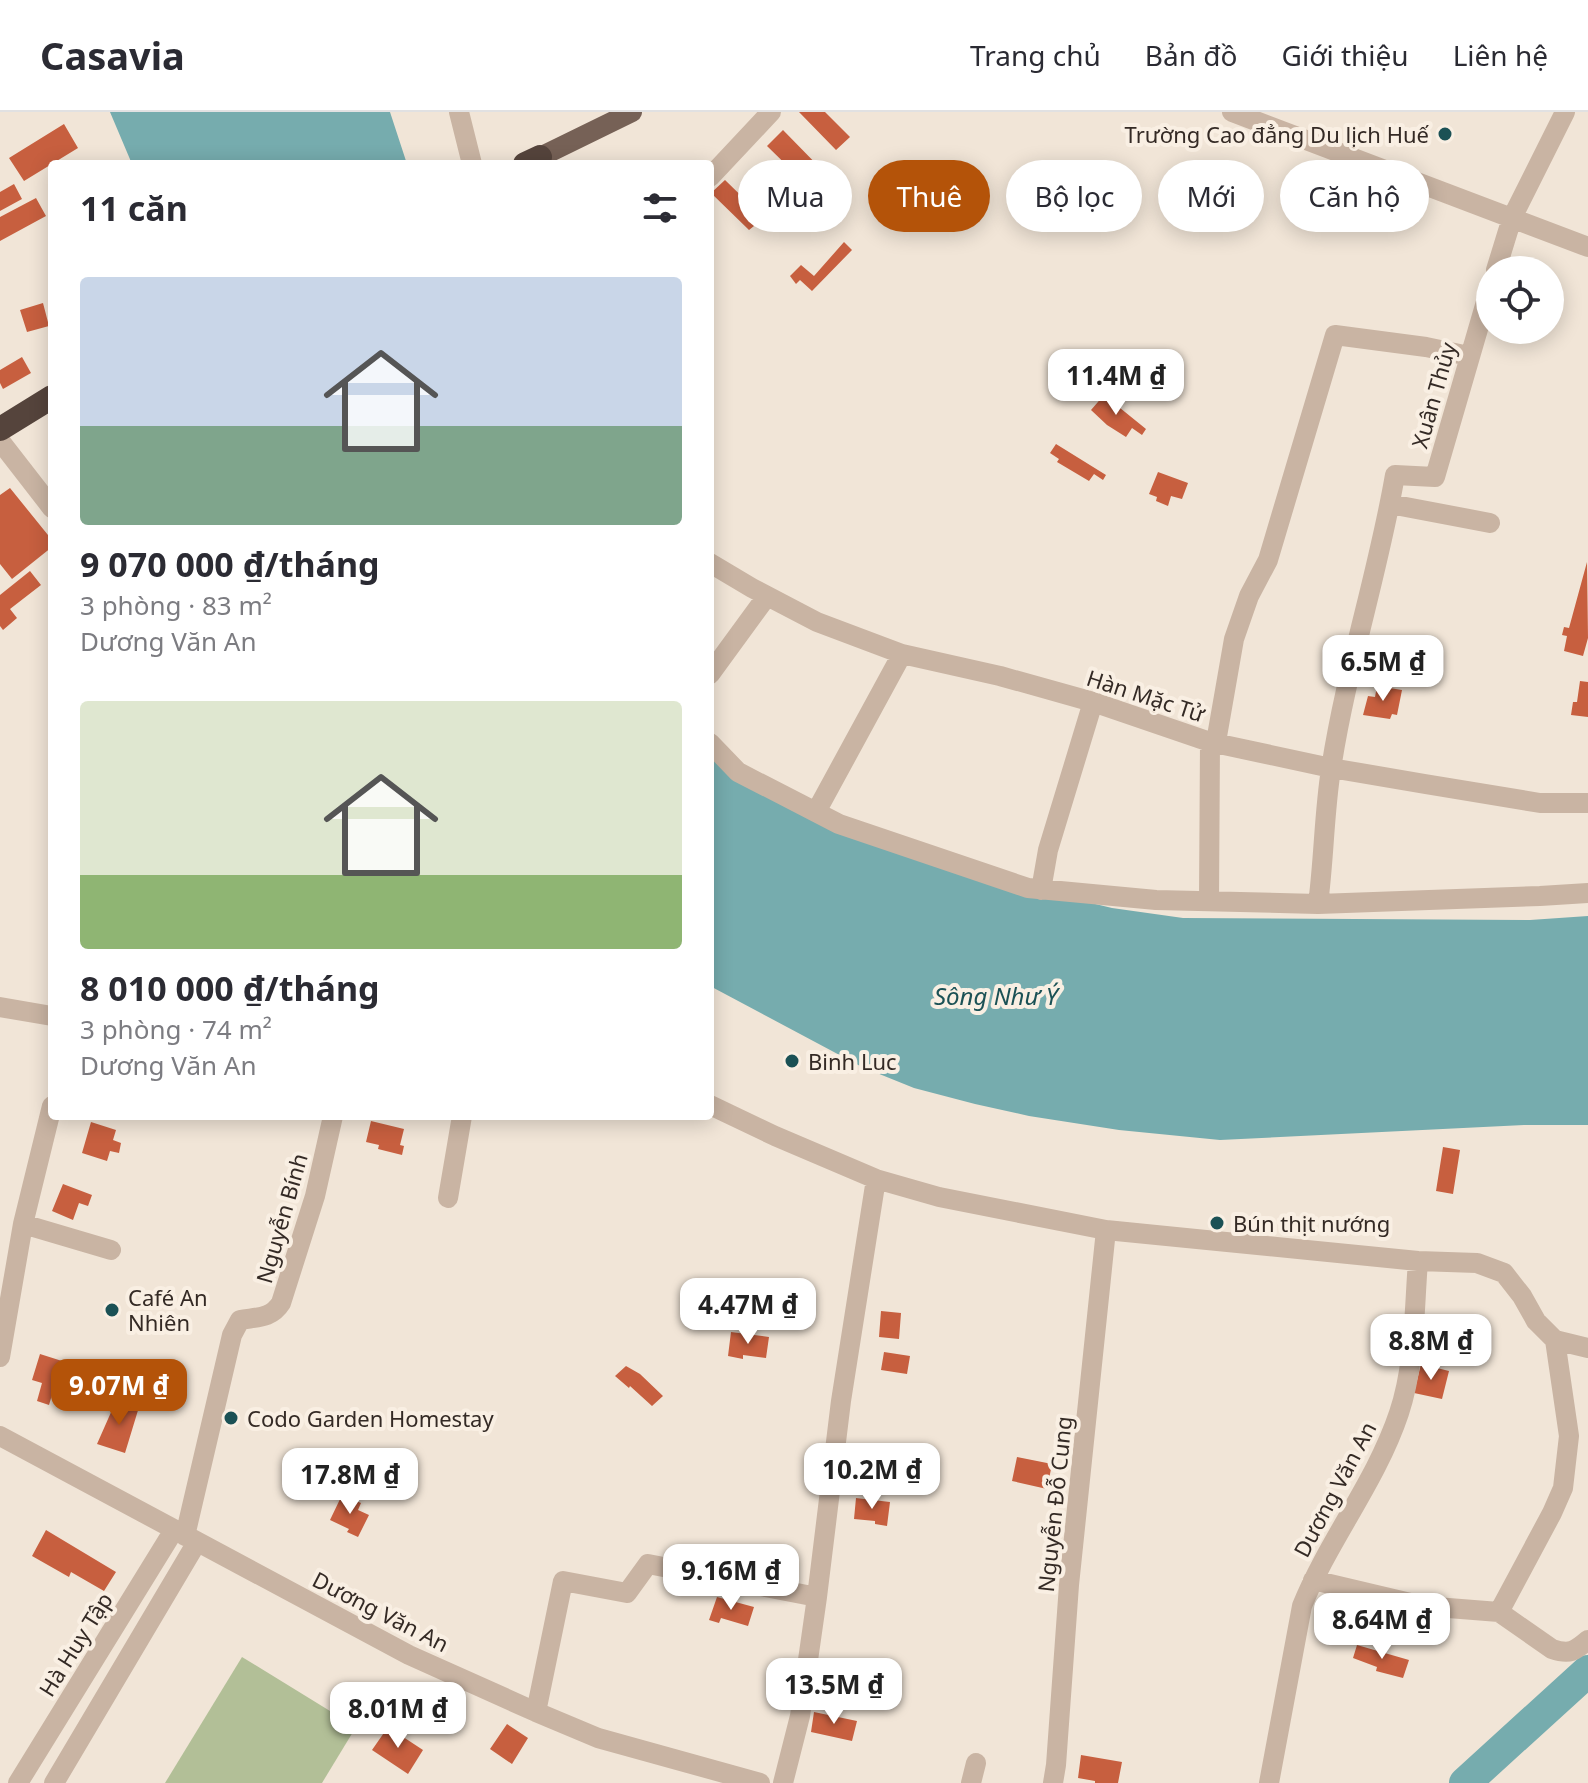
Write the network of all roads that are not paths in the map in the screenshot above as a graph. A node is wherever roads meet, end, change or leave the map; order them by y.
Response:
1 (459, 112) edge
2 (632, 112) edge
3 (771, 112) edge
4 (1232, 112) edge
5 (1565, 112) edge
6 (1264, 118) edge
7 (471, 160) edge
8 (532, 160) edge
9 (714, 173) edge
10 (1512, 218) junction
11 (1588, 247) edge
12 (1500, 256) edge
13 (1476, 333) edge
14 (1469, 356) junction
15 (48, 399) edge
16 (0, 429) edge
17 (0, 441) edge
18 (48, 503) edge
19 (1390, 504) junction
20 (1490, 523) dead end
21 (714, 565) edge
22 (767, 596) junction
23 (902, 654) junction
24 (714, 669) edge
25 (1093, 702) junction
26 (1213, 742) junction
27 (714, 747) edge
28 (1331, 768) junction
29 (1588, 803) edge
30 (816, 812) junction
31 (1041, 890) junction
32 (1588, 893) edge
33 (1209, 901) junction
34 (1318, 904) junction
35 (0, 1007) edge
36 (48, 1015) edge
37 (714, 1107) edge
38 (49, 1120) edge
39 (332, 1120) edge
40 (461, 1120) edge
41 (876, 1179) junction
42 (448, 1198) dead end
43 (23, 1224) junction
44 (1106, 1230) junction
45 (111, 1250) dead end
46 (1418, 1261) junction
47 (1555, 1340) junction
48 (1588, 1348) edge
49 (0, 1357) edge
50 (0, 1436) edge
51 (185, 1536) junction
52 (1313, 1580) junction
53 (817, 1597) junction
54 (1499, 1612) junction
55 (1588, 1640) edge
56 (75, 1690) junction
57 (100, 1705) junction
58 (536, 1712) junction
59 (18, 1783) edge
60 (54, 1783) edge
61 (760, 1783) edge
62 (783, 1783) edge
63 (1053, 1783) edge
64 (1269, 1783) edge

1 - 7 street
2 - 8 main road
3 - 9 street
4 - 6 street
5 - 10 street
6 - 10 street
10 - 11 street
10 - 12 street
13 - 14 street, Xuân Thủy
14 - 19 street, Xuân Thủy
14 - 26 street
15 - 16 highway
17 - 18 street
19 - 20 street
19 - 28 street
21 - 22 street, Hàn Mặc Tử
22 - 23 street, Hàn Mặc Tử
22 - 24 street
23 - 25 street, Hàn Mặc Tử
23 - 30 street
25 - 26 street, Hàn Mặc Tử
25 - 31 street
26 - 28 street, Hàn Mặc Tử
26 - 33 street
27 - 30 street
28 - 29 street, Hàn Mặc Tử
28 - 34 street
30 - 31 street
31 - 33 street
32 - 34 street
33 - 34 street
35 - 36 street
37 - 41 street
38 - 43 street
39 - 51 street, Nguyễn Bính
40 - 42 street
41 - 44 street
41 - 53 street
43 - 45 street
43 - 49 street
44 - 46 street
44 - 63 street, Nguyễn Đỗ Cung
46 - 47 street
46 - 52 street, Dương Văn An
47 - 48 street
47 - 54 street
50 - 51 street, Dương Văn An
51 - 56 street, Hà Huy Tập
51 - 57 street
51 - 58 street, Dương Văn An
52 - 54 street
52 - 64 street, Dương Văn An
53 - 58 street
53 - 62 street
54 - 55 street
56 - 57 street
56 - 59 street, Hà Huy Tập
57 - 60 street
58 - 61 street, Dương Văn An

